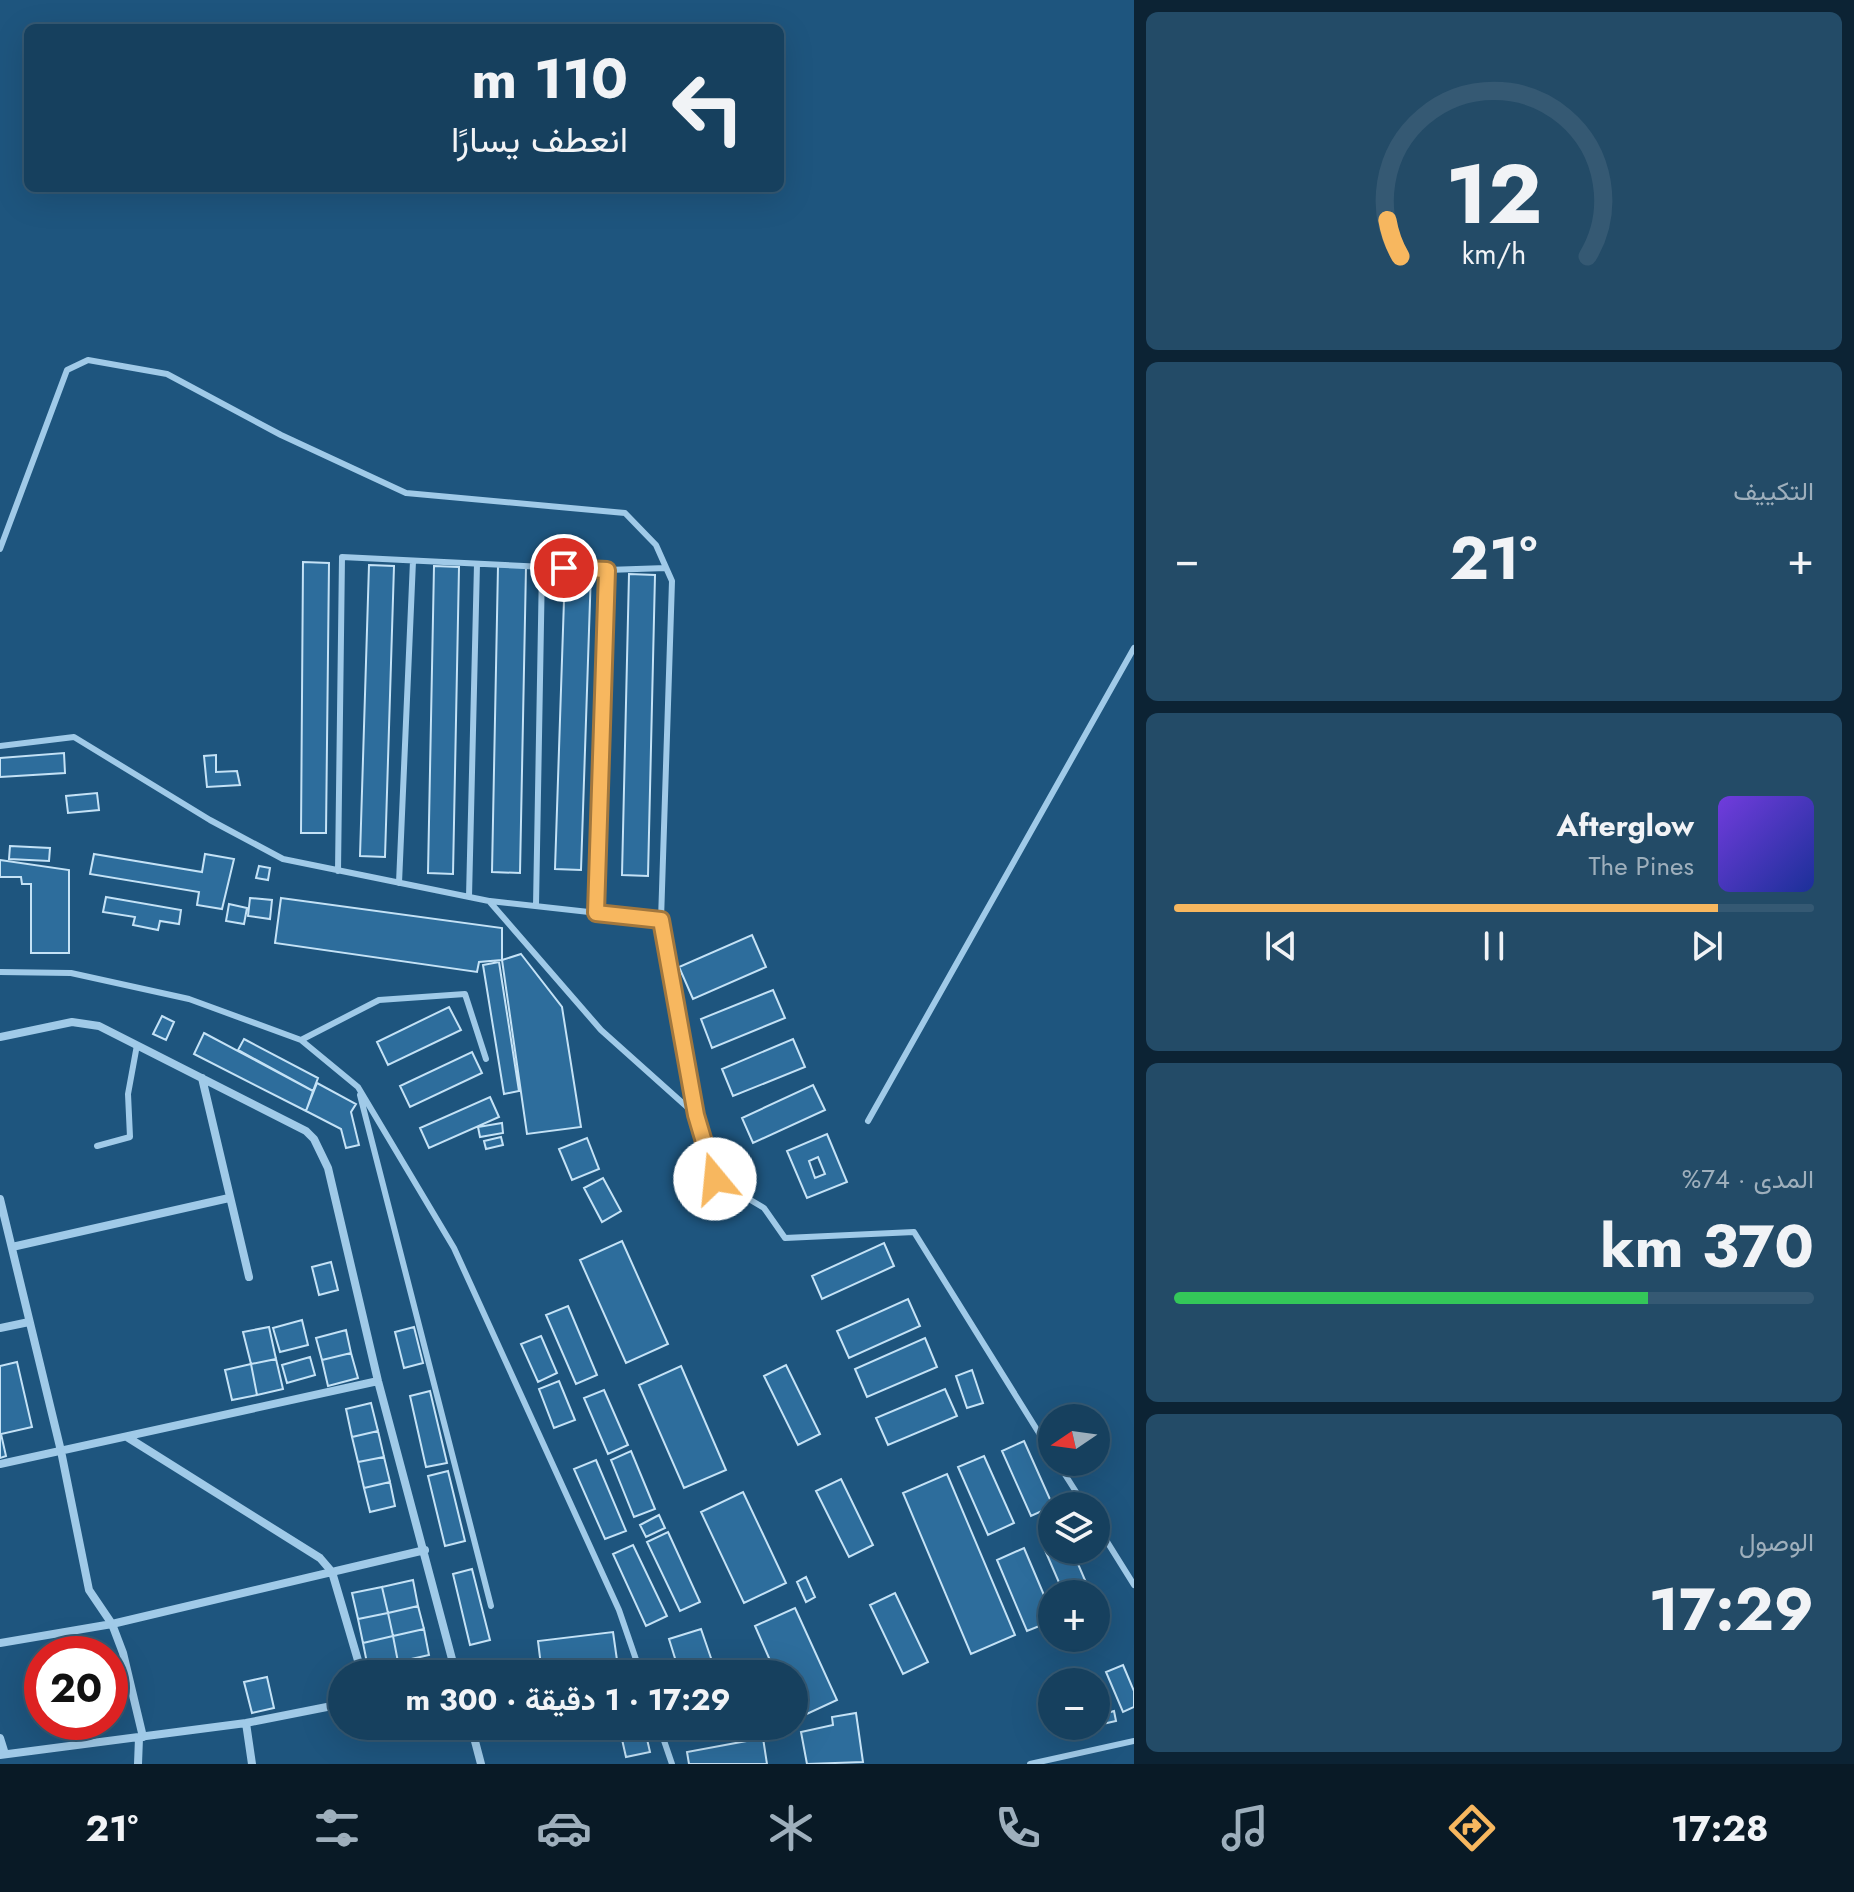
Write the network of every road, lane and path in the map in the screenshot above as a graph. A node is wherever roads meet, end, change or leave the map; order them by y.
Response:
1 (0, 549) edge
2 (413, 561) junction
3 (477, 564) junction
4 (542, 567) junction
5 (666, 568) junction
6 (607, 570) junction
7 (1134, 648) edge
8 (0, 746) edge
9 (338, 871) junction
10 (399, 883) junction
11 (469, 897) junction
12 (489, 901) junction
13 (536, 906) junction
14 (596, 913) junction
15 (661, 920) junction
16 (0, 972) edge
17 (0, 1037) edge
18 (301, 1040) junction
19 (137, 1045) junction
20 (486, 1059) dead end
21 (202, 1078) junction
22 (358, 1087) junction
23 (696, 1115) junction
24 (868, 1121) dead end
25 (97, 1146) dead end
26 (229, 1198) junction
27 (0, 1199) edge
28 (12, 1247) junction
29 (249, 1277) dead end
30 (29, 1322) junction
31 (0, 1328) edge
32 (378, 1381) junction
33 (1038, 1431) edge
34 (126, 1436) junction
35 (61, 1451) junction
36 (0, 1464) edge
37 (1110, 1546) edge
38 (425, 1550) junction
39 (332, 1572) junction
40 (1134, 1585) edge
41 (491, 1606) dead end
42 (112, 1624) junction
43 (0, 1643) edge
44 (358, 1660) edge
45 (452, 1660) edge
46 (636, 1660) edge
47 (328, 1707) edge
48 (246, 1723) junction
49 (141, 1737) junction
50 (0, 1738) edge
51 (475, 1740) edge
52 (664, 1740) edge
53 (1134, 1741) edge
54 (2, 1754) edge
55 (138, 1764) edge
56 (252, 1764) edge
57 (481, 1764) edge
58 (672, 1764) edge
59 (1030, 1764) edge

1 - 5 lane
2 - 3 lane
2 - 9 lane
2 - 10 lane
3 - 4 lane
3 - 11 lane
4 - 6 lane
4 - 13 lane
5 - 6 lane
5 - 15 lane
6 - 14 lane
7 - 24 lane
8 - 9 lane
9 - 10 lane
10 - 11 lane
11 - 12 lane
12 - 13 lane
12 - 23 lane
13 - 14 lane
14 - 15 lane
15 - 23 lane
16 - 18 lane
17 - 19 street
18 - 20 lane
18 - 22 lane
19 - 21 street
19 - 25 lane
21 - 26 street
21 - 32 street
22 - 41 lane
22 - 46 lane
23 - 33 lane
26 - 28 street
26 - 29 street
27 - 28 street
28 - 30 street
30 - 31 street
30 - 35 street
32 - 34 street
32 - 38 street
34 - 35 street
34 - 39 street
35 - 36 street
35 - 42 street
37 - 40 lane
38 - 39 street
38 - 45 street
39 - 42 street
39 - 44 street
42 - 43 street
42 - 49 street
47 - 48 street
48 - 49 street
48 - 56 street
49 - 54 street
49 - 55 street
50 - 54 street
51 - 57 street
52 - 58 lane
53 - 59 lane

